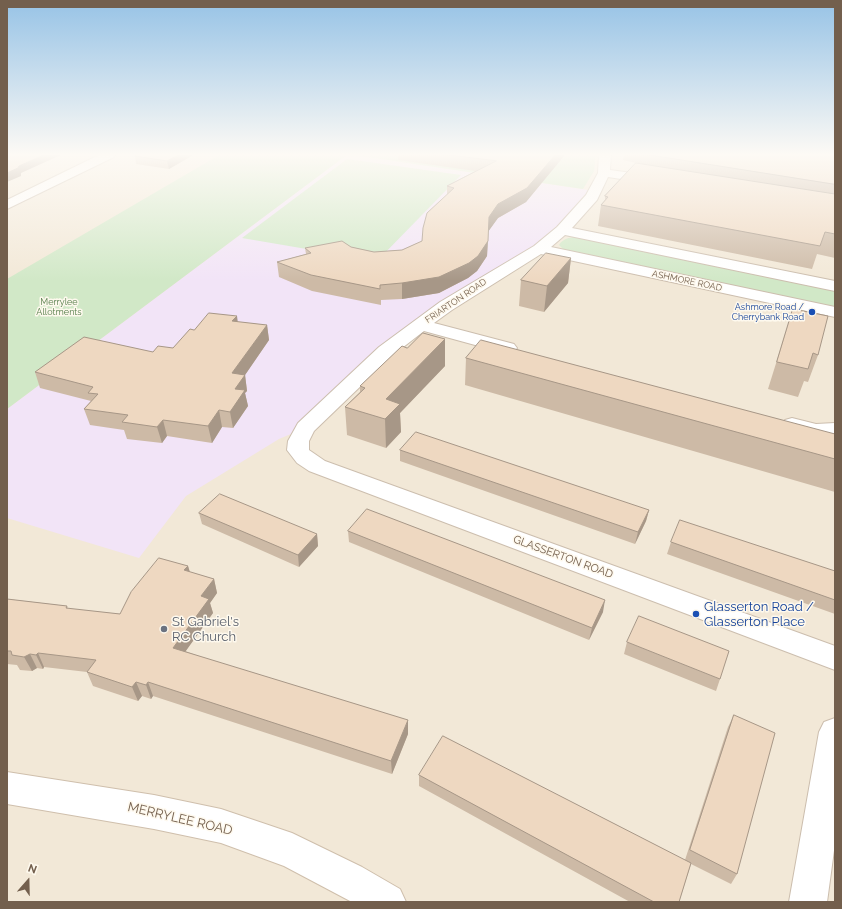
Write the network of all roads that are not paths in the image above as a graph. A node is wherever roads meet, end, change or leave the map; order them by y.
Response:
1 (24, 196) edge
2 (592, 196) edge
3 (7, 205) edge
4 (562, 230) junction
5 (538, 249) junction
6 (835, 286) edge
7 (835, 312) edge
8 (420, 325) junction
9 (527, 354) edge
10 (776, 420) edge
11 (835, 429) edge
12 (298, 448) joint
13 (835, 658) edge
14 (835, 732) edge
15 (7, 788) edge
16 (387, 902) edge
17 (808, 902) edge

1 - 3 street
2 - 4 street, FRIARTON ROAD
4 - 5 street, FRIARTON ROAD
4 - 6 street
5 - 7 street, ASHMORE ROAD
5 - 8 street, FRIARTON ROAD
8 - 9 street
8 - 12 street, FRIARTON ROAD
10 - 11 street
12 - 13 street, GLASSERTON ROAD
14 - 17 street
15 - 16 street, MERRYLEE ROAD

